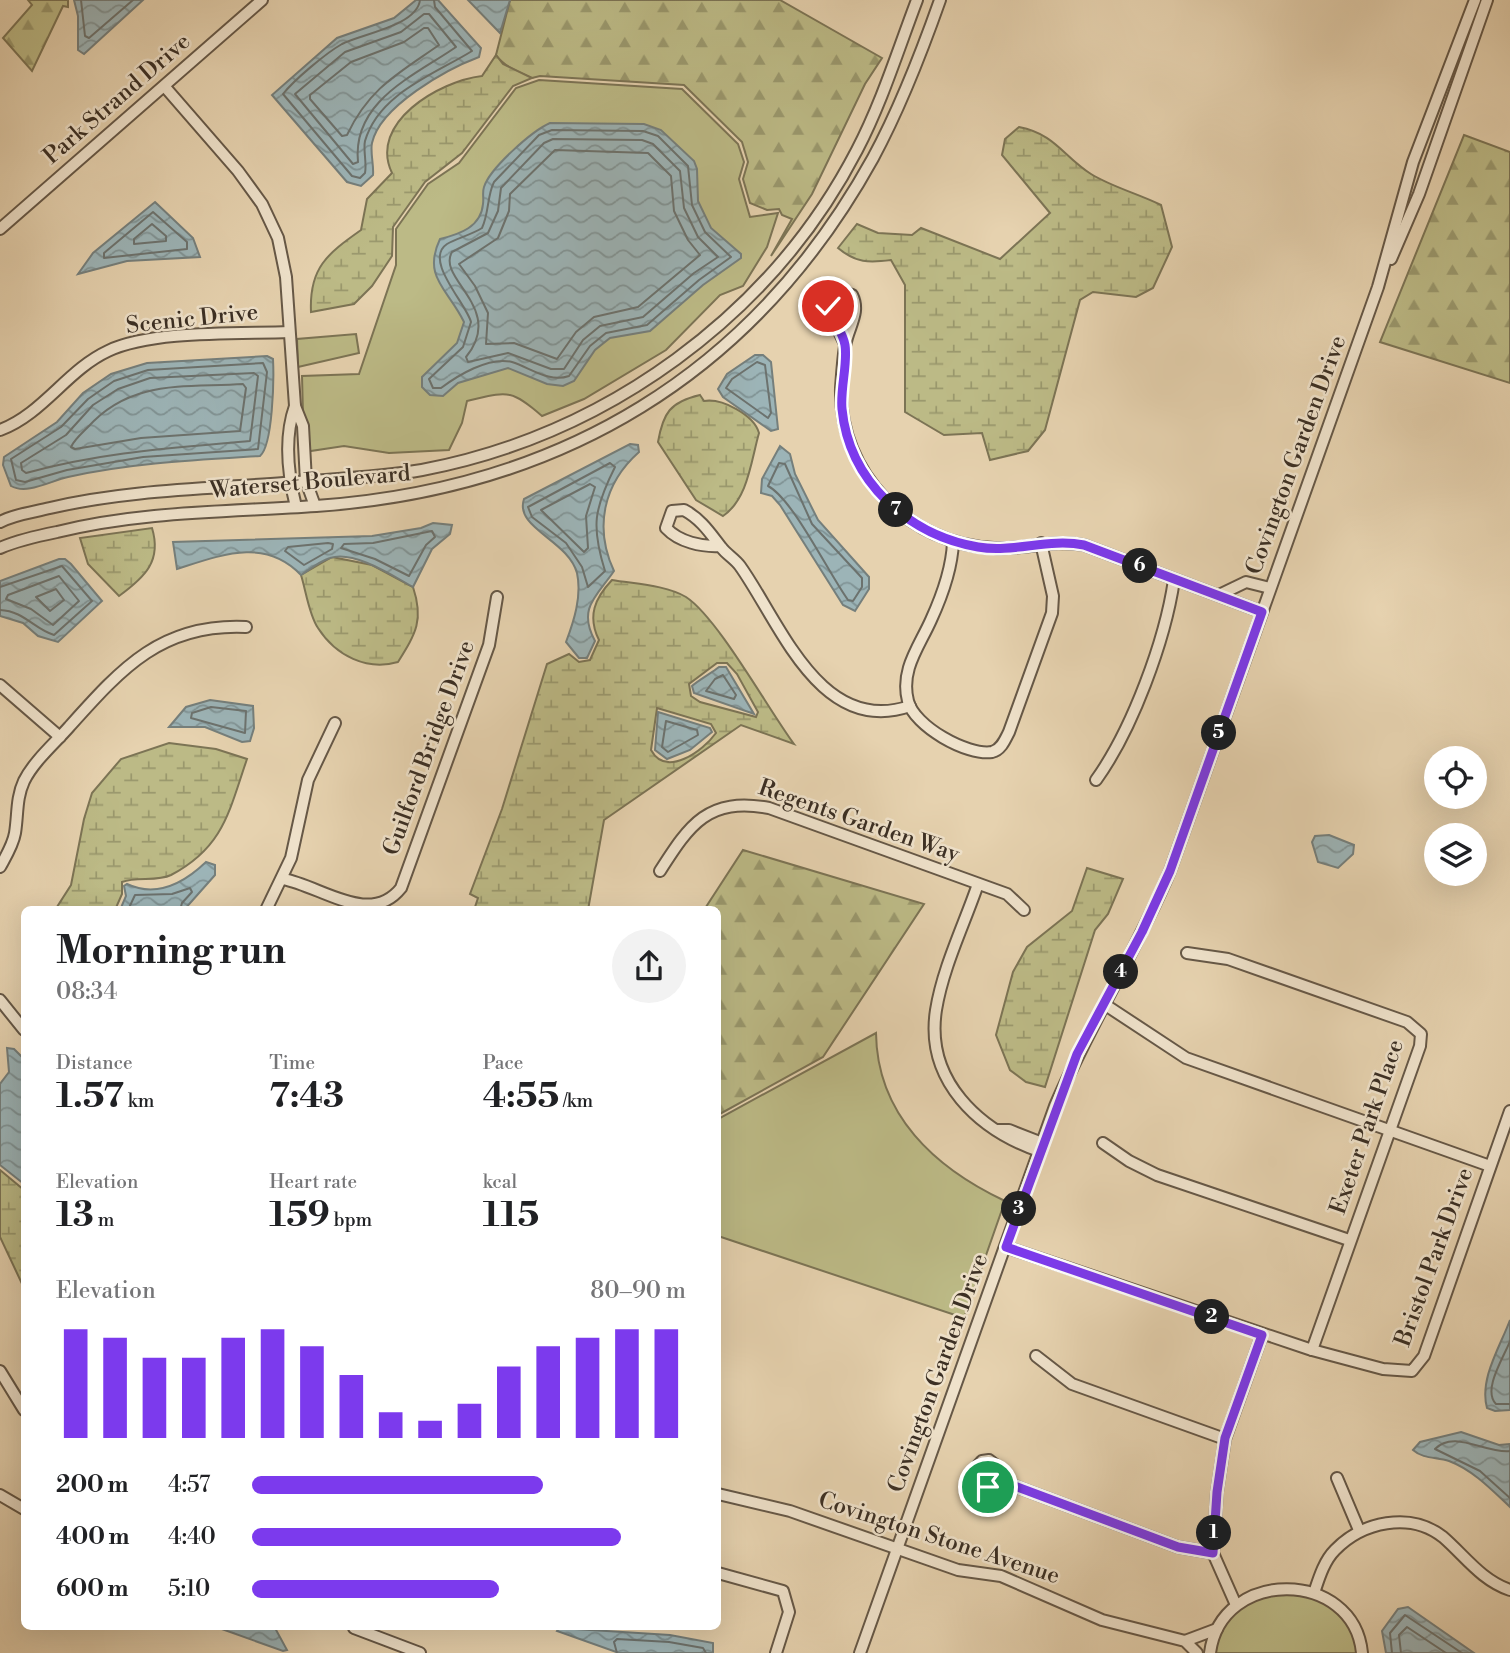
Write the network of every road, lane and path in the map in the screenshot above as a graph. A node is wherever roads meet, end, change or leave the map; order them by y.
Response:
1 (262, 0) edge
2 (917, 0) edge
3 (940, 0) edge
4 (1475, 0) edge
5 (1487, 0) edge
6 (165, 87) junction
7 (0, 229) edge
8 (1378, 287) junction
9 (289, 332) junction
10 (845, 344) dead end
11 (295, 405) junction
12 (0, 429) edge
13 (306, 481) junction
14 (290, 483) junction
15 (315, 506) junction
16 (296, 507) junction
17 (0, 522) edge
18 (953, 542) junction
19 (1041, 543) junction
20 (720, 546) junction
21 (0, 548) edge
22 (1174, 580) junction
23 (1270, 588) junction
24 (1219, 595) junction
25 (497, 597) dead end
26 (1262, 612) junction
27 (246, 627) dead end
28 (0, 685) edge
29 (910, 706) junction
30 (335, 723) dead end
31 (60, 737) junction
32 (1096, 780) dead end
33 (0, 867) edge
34 (660, 871) dead end
35 (283, 879) junction
36 (978, 884) junction
37 (268, 906) edge
38 (375, 906) edge
39 (384, 906) edge
40 (1024, 910) dead end
41 (1187, 953) dead end
42 (0, 1000) edge
43 (1104, 1003) junction
44 (21, 1026) edge
45 (1510, 1111) edge
46 (1390, 1130) junction
47 (1102, 1143) dead end
48 (1040, 1147) junction
49 (1490, 1166) junction
50 (1349, 1240) junction
51 (1006, 1247) junction
52 (1262, 1335) junction
53 (1312, 1350) junction
54 (1035, 1356) dead end
55 (0, 1370) edge
56 (21, 1405) edge
57 (1225, 1438) junction
58 (1337, 1478) dead end
59 (1004, 1482) dead end
60 (0, 1495) edge
61 (721, 1495) edge
62 (21, 1506) edge
63 (1359, 1530) junction
64 (897, 1550) junction
65 (1213, 1553) junction
66 (721, 1574) edge
67 (1510, 1590) edge
68 (1314, 1593) junction
69 (1236, 1605) junction
70 (1217, 1629) junction
71 (359, 1630) edge
72 (1185, 1641) junction
73 (420, 1653) edge
74 (776, 1653) edge
75 (860, 1653) edge
76 (1197, 1653) edge
77 (1210, 1653) edge
78 (1362, 1653) edge

1 - 6 street, Park Strand Drive
2 - 13 street, Waterset Boulevard
3 - 15 street, Waterset Boulevard
4 - 8 street, Covington Garden Drive
5 - 8 street, Covington Garden Drive
6 - 7 street, Park Strand Drive
6 - 9 street
8 - 23 street, Covington Garden Drive
9 - 11 street
9 - 12 street, Scenic Drive
10 - 18 street
11 - 13 street
11 - 14 street
13 - 14 street, Waterset Boulevard
13 - 15 street
14 - 16 street
14 - 17 street, Waterset Boulevard
15 - 16 street, Waterset Boulevard
16 - 21 street, Waterset Boulevard
18 - 19 street
18 - 29 street
19 - 22 street
19 - 29 street
20 - 20 street
20 - 29 street
22 - 24 street
22 - 32 street
23 - 24 street
23 - 26 street, Covington Garden Drive
24 - 26 street
25 - 39 street, Guilford Bridge Drive
26 - 43 street, Covington Garden Drive
27 - 31 street
28 - 31 street
30 - 35 street
31 - 33 street
34 - 36 street, Regents Garden Way
35 - 37 street
35 - 38 street
36 - 40 street, Regents Garden Way
36 - 48 street
41 - 46 street, Exeter Park Place
42 - 44 street
43 - 46 street
43 - 48 street, Covington Garden Drive
45 - 49 street, Bristol Park Drive
46 - 49 street
46 - 50 street, Exeter Park Place
47 - 50 street
48 - 51 street, Covington Garden Drive
49 - 53 street, Bristol Park Drive
50 - 53 street, Exeter Park Place
51 - 52 street, Bristol Park Drive
51 - 64 street, Covington Garden Drive
52 - 53 street, Bristol Park Drive
52 - 57 street
54 - 57 street
55 - 56 street
57 - 65 street
58 - 63 street
59 - 65 street
60 - 62 street
61 - 64 street, Covington Stone Avenue
63 - 67 street
63 - 68 street
64 - 72 street, Covington Stone Avenue
64 - 75 street, Covington Garden Drive
65 - 69 street
66 - 74 street
68 - 69 street
68 - 78 street
69 - 70 street
70 - 72 street
70 - 77 street
71 - 73 street
72 - 76 street

